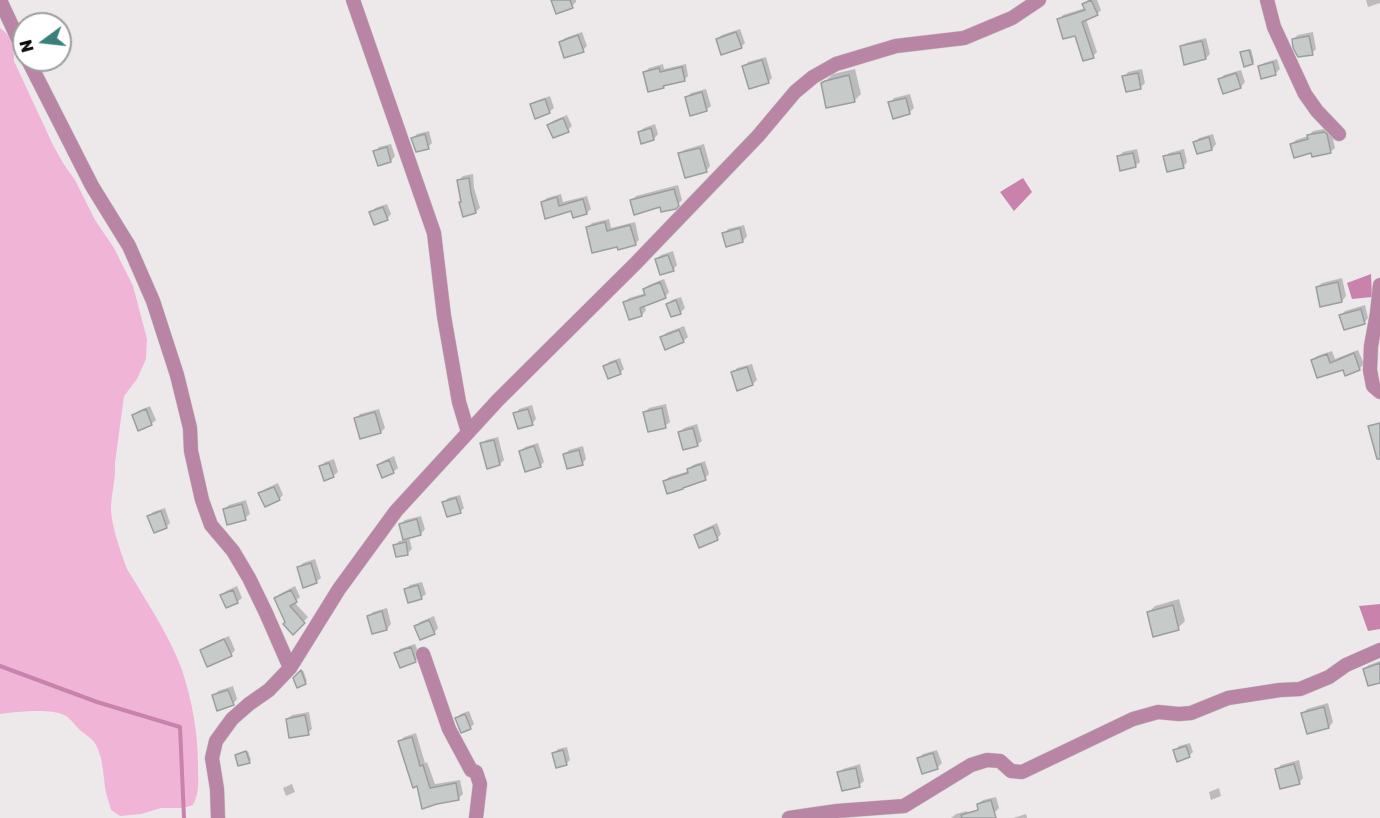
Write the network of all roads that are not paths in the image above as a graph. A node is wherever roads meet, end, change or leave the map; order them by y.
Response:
1 (0, 0) edge
2 (353, 0) edge
3 (1039, 0) edge
4 (1267, 0) edge
5 (12, 26) edge
6 (34, 72) edge
7 (1339, 134) dead end
8 (1380, 285) edge
9 (1380, 392) edge
10 (468, 432) junction
11 (1380, 650) edge
12 (423, 654) dead end
13 (290, 668) junction
14 (218, 818) edge
15 (476, 818) edge
16 (789, 818) edge

1 - 5 street
2 - 10 street
3 - 10 street
4 - 7 street
6 - 13 street
8 - 9 street
10 - 13 street
11 - 16 street
12 - 15 street
13 - 14 street

